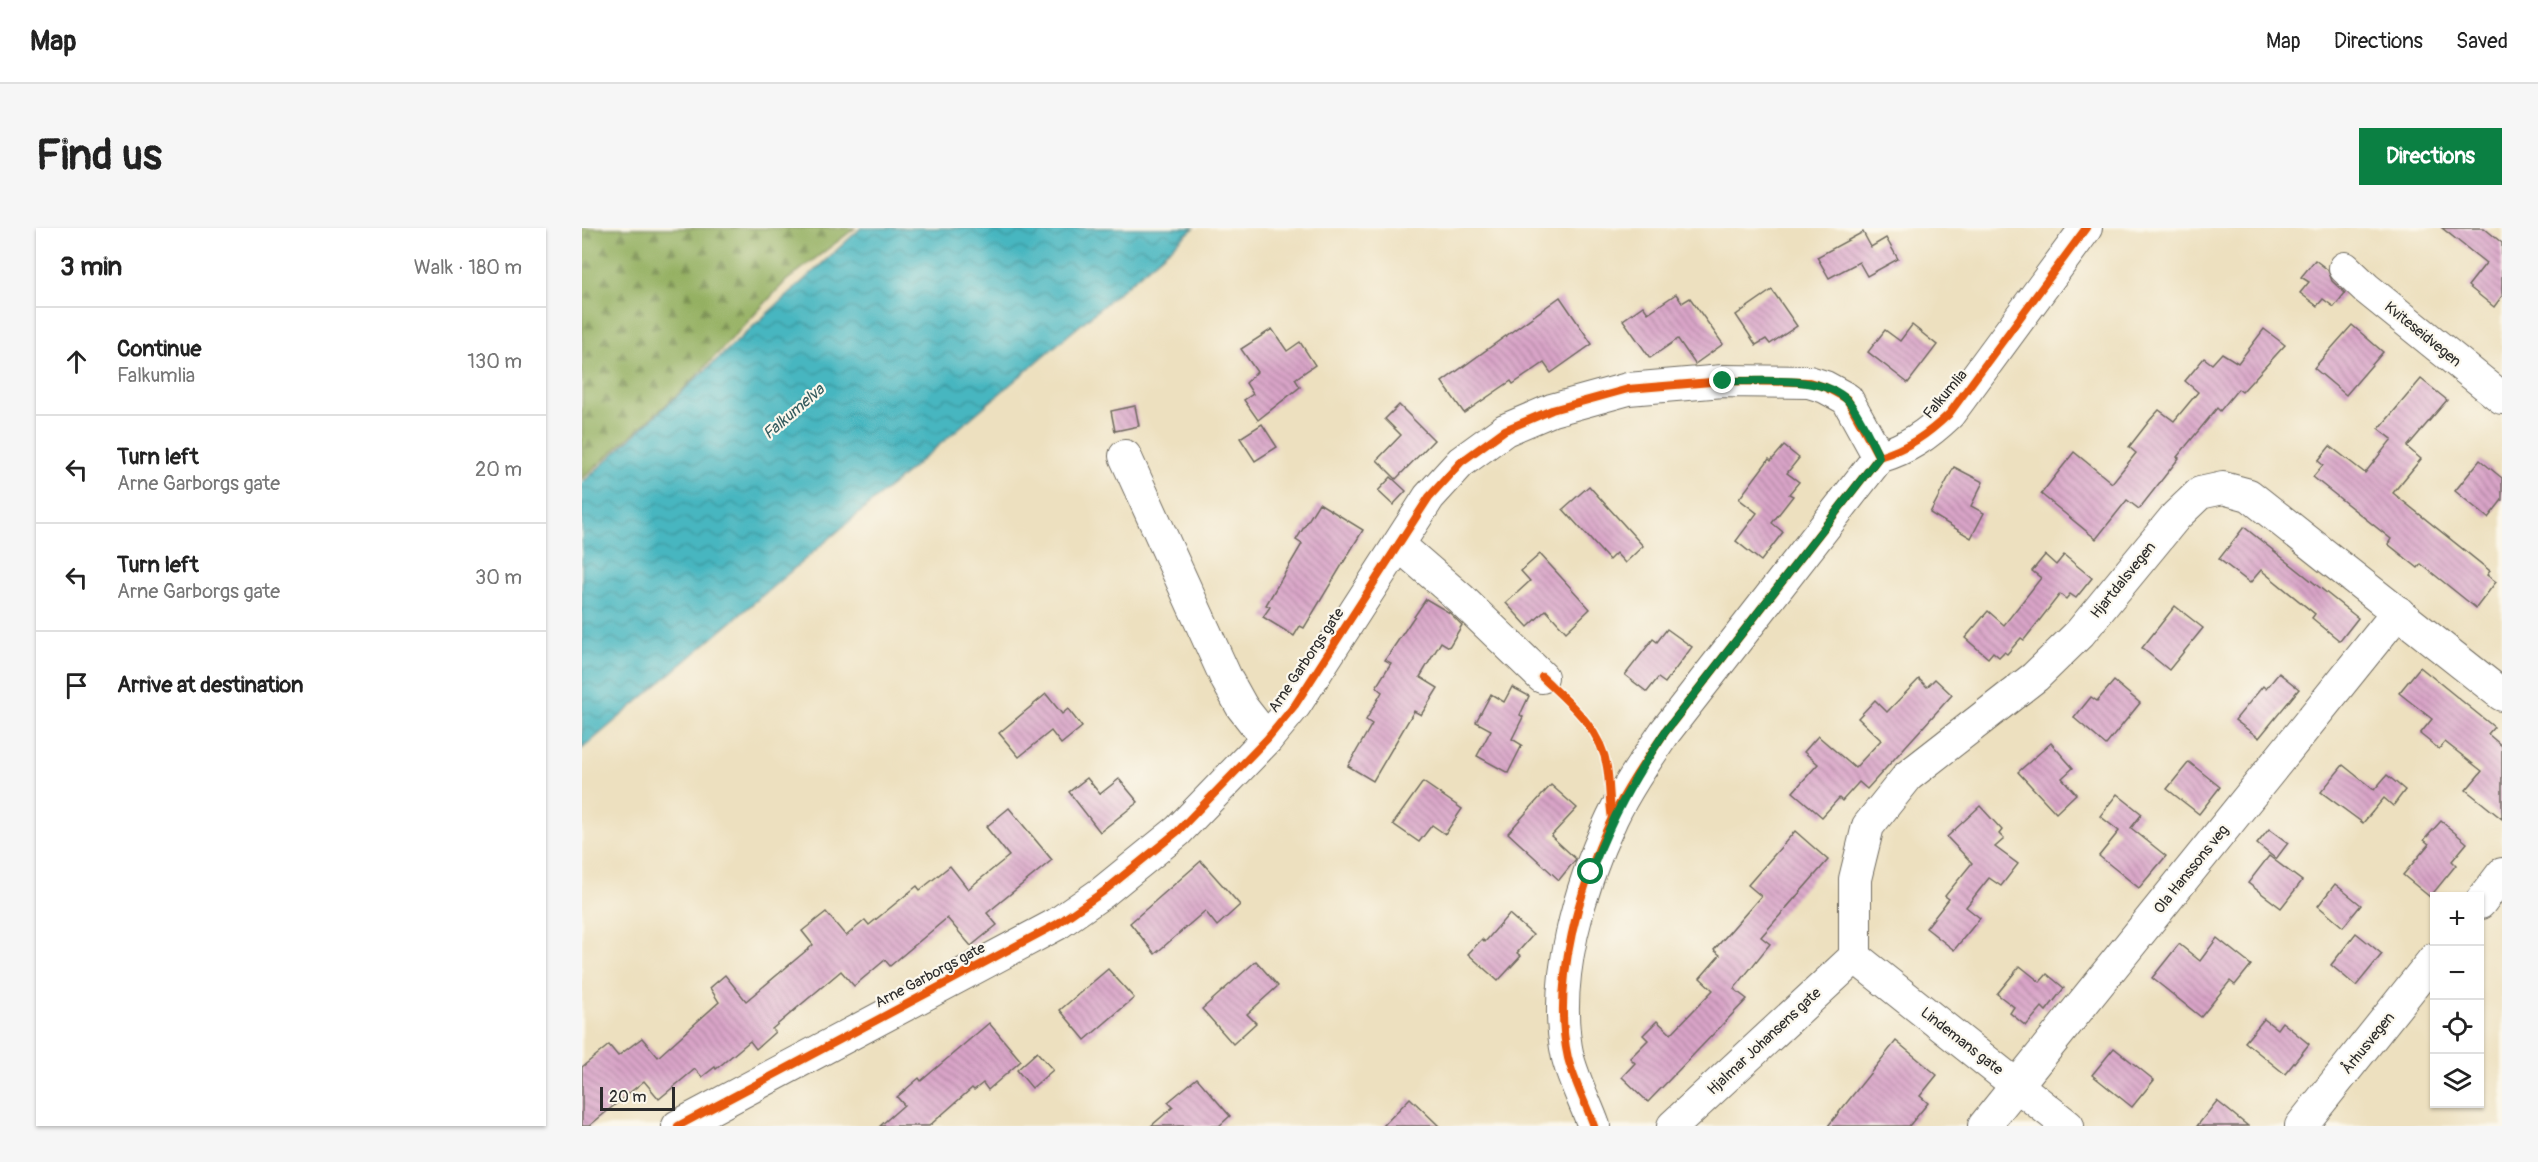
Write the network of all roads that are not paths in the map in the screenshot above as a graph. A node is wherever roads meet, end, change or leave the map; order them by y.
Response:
1 (2071, 236) edge
2 (2345, 268) dead end
3 (2502, 398) edge
4 (1125, 456) dead end
5 (1879, 457) junction
6 (1399, 545) junction
7 (2398, 612) junction
8 (1542, 677) dead end
9 (2502, 695) edge
10 (1268, 739) junction
11 (2502, 874) edge
12 (2484, 898) edge
13 (1855, 957) junction
14 (2430, 964) edge
15 (2018, 1085) junction
16 (688, 1123) edge
17 (1594, 1126) edge
18 (1673, 1126) edge
19 (1984, 1126) edge
20 (2068, 1126) edge
21 (2301, 1126) edge

1 - 5 street, Falkumlia
2 - 3 street, Kviteseidvegen
4 - 10 street
5 - 6 street, Arne Garborgs gate
5 - 17 street
6 - 8 street
6 - 10 street, Arne Garborgs gate
7 - 9 street, Hjartdalsvegen
7 - 13 street, Hjartdalsvegen
7 - 15 street, Ola Hanssons veg
10 - 16 street, Arne Garborgs gate
11 - 12 street
13 - 15 street, Lindemans gate
13 - 18 street, Hjalmar Johansens gate
14 - 21 street, Århusvegen
15 - 19 street, Ola Hanssons veg
15 - 20 street, Lindemans gate

